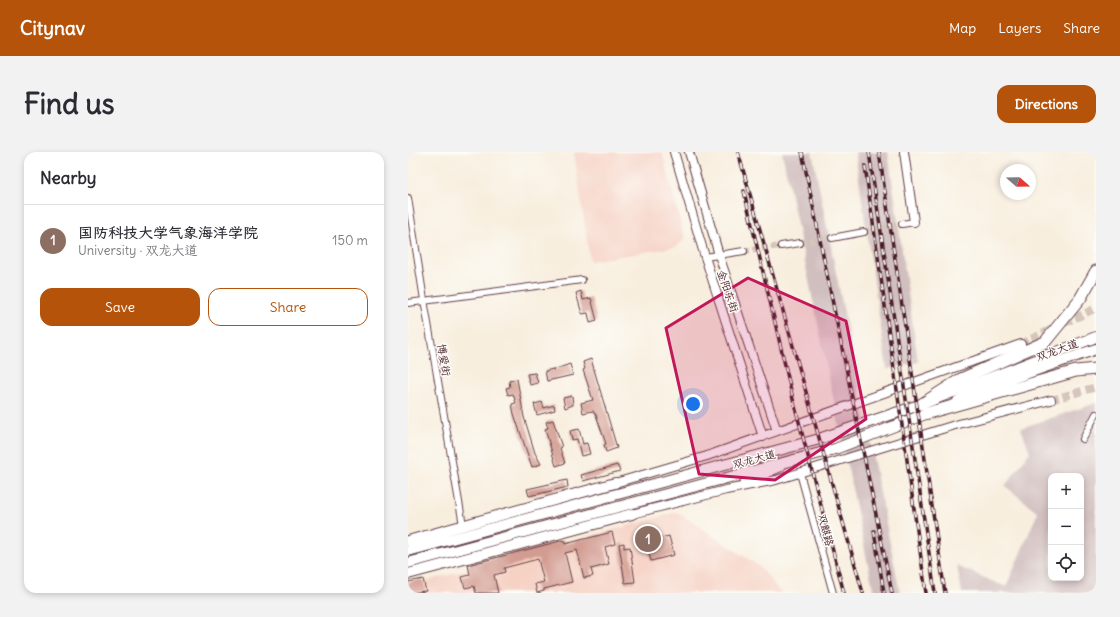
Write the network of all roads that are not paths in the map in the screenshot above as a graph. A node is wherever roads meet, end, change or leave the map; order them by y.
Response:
1 (674, 152) edge
2 (689, 152) edge
3 (904, 152) edge
4 (408, 198) edge
5 (914, 222) joint
6 (902, 224) tunnel mouth
7 (864, 232) tunnel mouth
8 (832, 238) tunnel mouth
9 (800, 243) tunnel mouth
10 (781, 246) tunnel mouth
11 (744, 251) tunnel mouth
12 (719, 255) junction
13 (705, 257) junction
14 (1096, 267) edge
15 (1096, 271) edge
16 (582, 280) dead end
17 (1090, 282) junction
18 (424, 300) junction
19 (408, 303) edge
20 (1096, 337) edge
21 (1021, 344) tunnel mouth
22 (1096, 349) edge
23 (1096, 369) edge
24 (1051, 400) tunnel mouth
25 (925, 409) junction
26 (1096, 414) edge
27 (777, 431) junction
28 (763, 437) junction
29 (1083, 439) dead end
30 (807, 456) junction
31 (800, 473) junction
32 (615, 482) joint
33 (726, 490) junction
34 (632, 514) joint
35 (463, 525) junction
36 (408, 541) edge
37 (408, 551) edge
38 (408, 563) edge
39 (408, 574) edge
40 (833, 593) edge

1 - 13 street, 金阳东街
2 - 12 street, 金阳东街
3 - 5 street
4 - 18 street, 博爱街
5 - 6 street
7 - 8 street
9 - 10 street
11 - 12 street
12 - 13 street
12 - 27 street, 金阳东街
13 - 28 street, 金阳东街
14 - 17 highway
15 - 17 highway
16 - 18 street
17 - 25 highway
18 - 19 street
18 - 35 street, 博爱街
20 - 25 highway, 双龙大道
21 - 27 street
22 - 25 highway, 双龙大道
23 - 25 highway
24 - 31 street
25 - 30 highway, 双龙大道
25 - 37 highway, 双龙大道
26 - 29 street
27 - 28 street
28 - 32 street
30 - 33 street
30 - 38 highway, 双龙大道
31 - 33 street
31 - 40 street, 双麒路
32 - 35 highway
33 - 34 street
34 - 39 highway
35 - 36 highway

